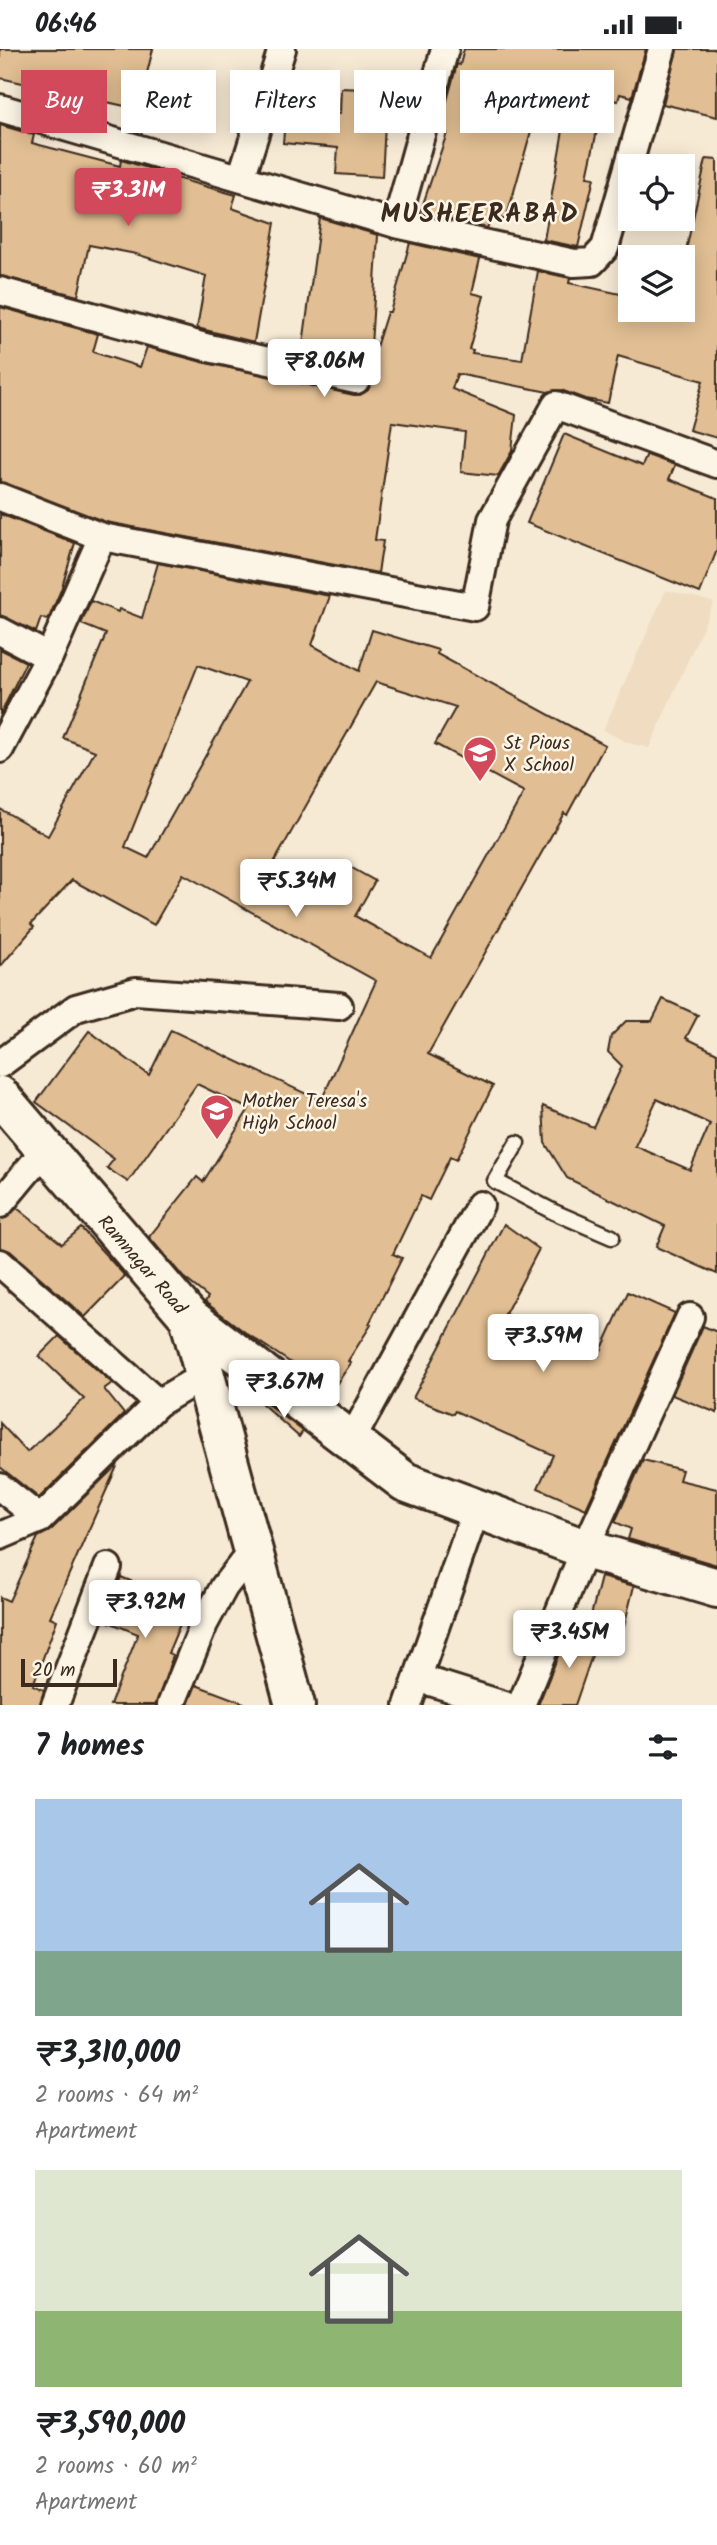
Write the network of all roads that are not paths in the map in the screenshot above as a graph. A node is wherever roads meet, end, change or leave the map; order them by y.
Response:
1 (282, 49) edge
2 (445, 49) edge
3 (662, 49) edge
4 (0, 108) edge
5 (241, 178) junction
6 (396, 224) junction
7 (0, 291) edge
8 (356, 380) dead end
9 (717, 464) edge
10 (0, 497) edge
11 (102, 537) junction
12 (0, 631) edge
13 (49, 657) junction
14 (0, 749) edge
15 (339, 1006) dead end
16 (0, 1065) edge
17 (0, 1096) edge
18 (517, 1143) dead end
19 (45, 1150) junction
20 (495, 1181) junction
21 (0, 1204) edge
22 (480, 1205) joint
23 (612, 1237) dead end
24 (0, 1263) edge
25 (189, 1317) junction
26 (690, 1317) dead end
27 (205, 1375) junction
28 (158, 1403) junction
29 (351, 1441) junction
30 (0, 1487) edge
31 (477, 1507) junction
32 (40, 1520) junction
33 (0, 1536) edge
34 (585, 1549) junction
35 (252, 1551) junction
36 (108, 1567) dead end
37 (717, 1588) edge
38 (418, 1678) junction
39 (291, 1702) edge
40 (55, 1705) edge
41 (171, 1705) edge
42 (408, 1705) edge
43 (504, 1705) edge
44 (521, 1705) edge

1 - 5 street
2 - 6 street
3 - 6 street
4 - 5 street
5 - 6 street
7 - 8 street
9 - 11 street
10 - 11 street
11 - 13 street
12 - 13 street
13 - 14 street
15 - 16 street
17 - 19 main road, Ramnagar Road
18 - 20 lane
19 - 21 street
19 - 25 main road, Ramnagar Road
20 - 22 lane
20 - 23 lane
22 - 29 street
24 - 28 street
25 - 27 main road, Ramnagar Road
25 - 29 main road
26 - 34 street
27 - 28 street
27 - 35 main road, Ramnagar Road
28 - 32 street
29 - 31 main road
30 - 32 street
31 - 34 main road
31 - 38 street
32 - 33 street
34 - 37 main road
34 - 44 street
35 - 39 main road, Ramnagar Road
35 - 41 street
36 - 40 street
38 - 42 street
38 - 43 street

